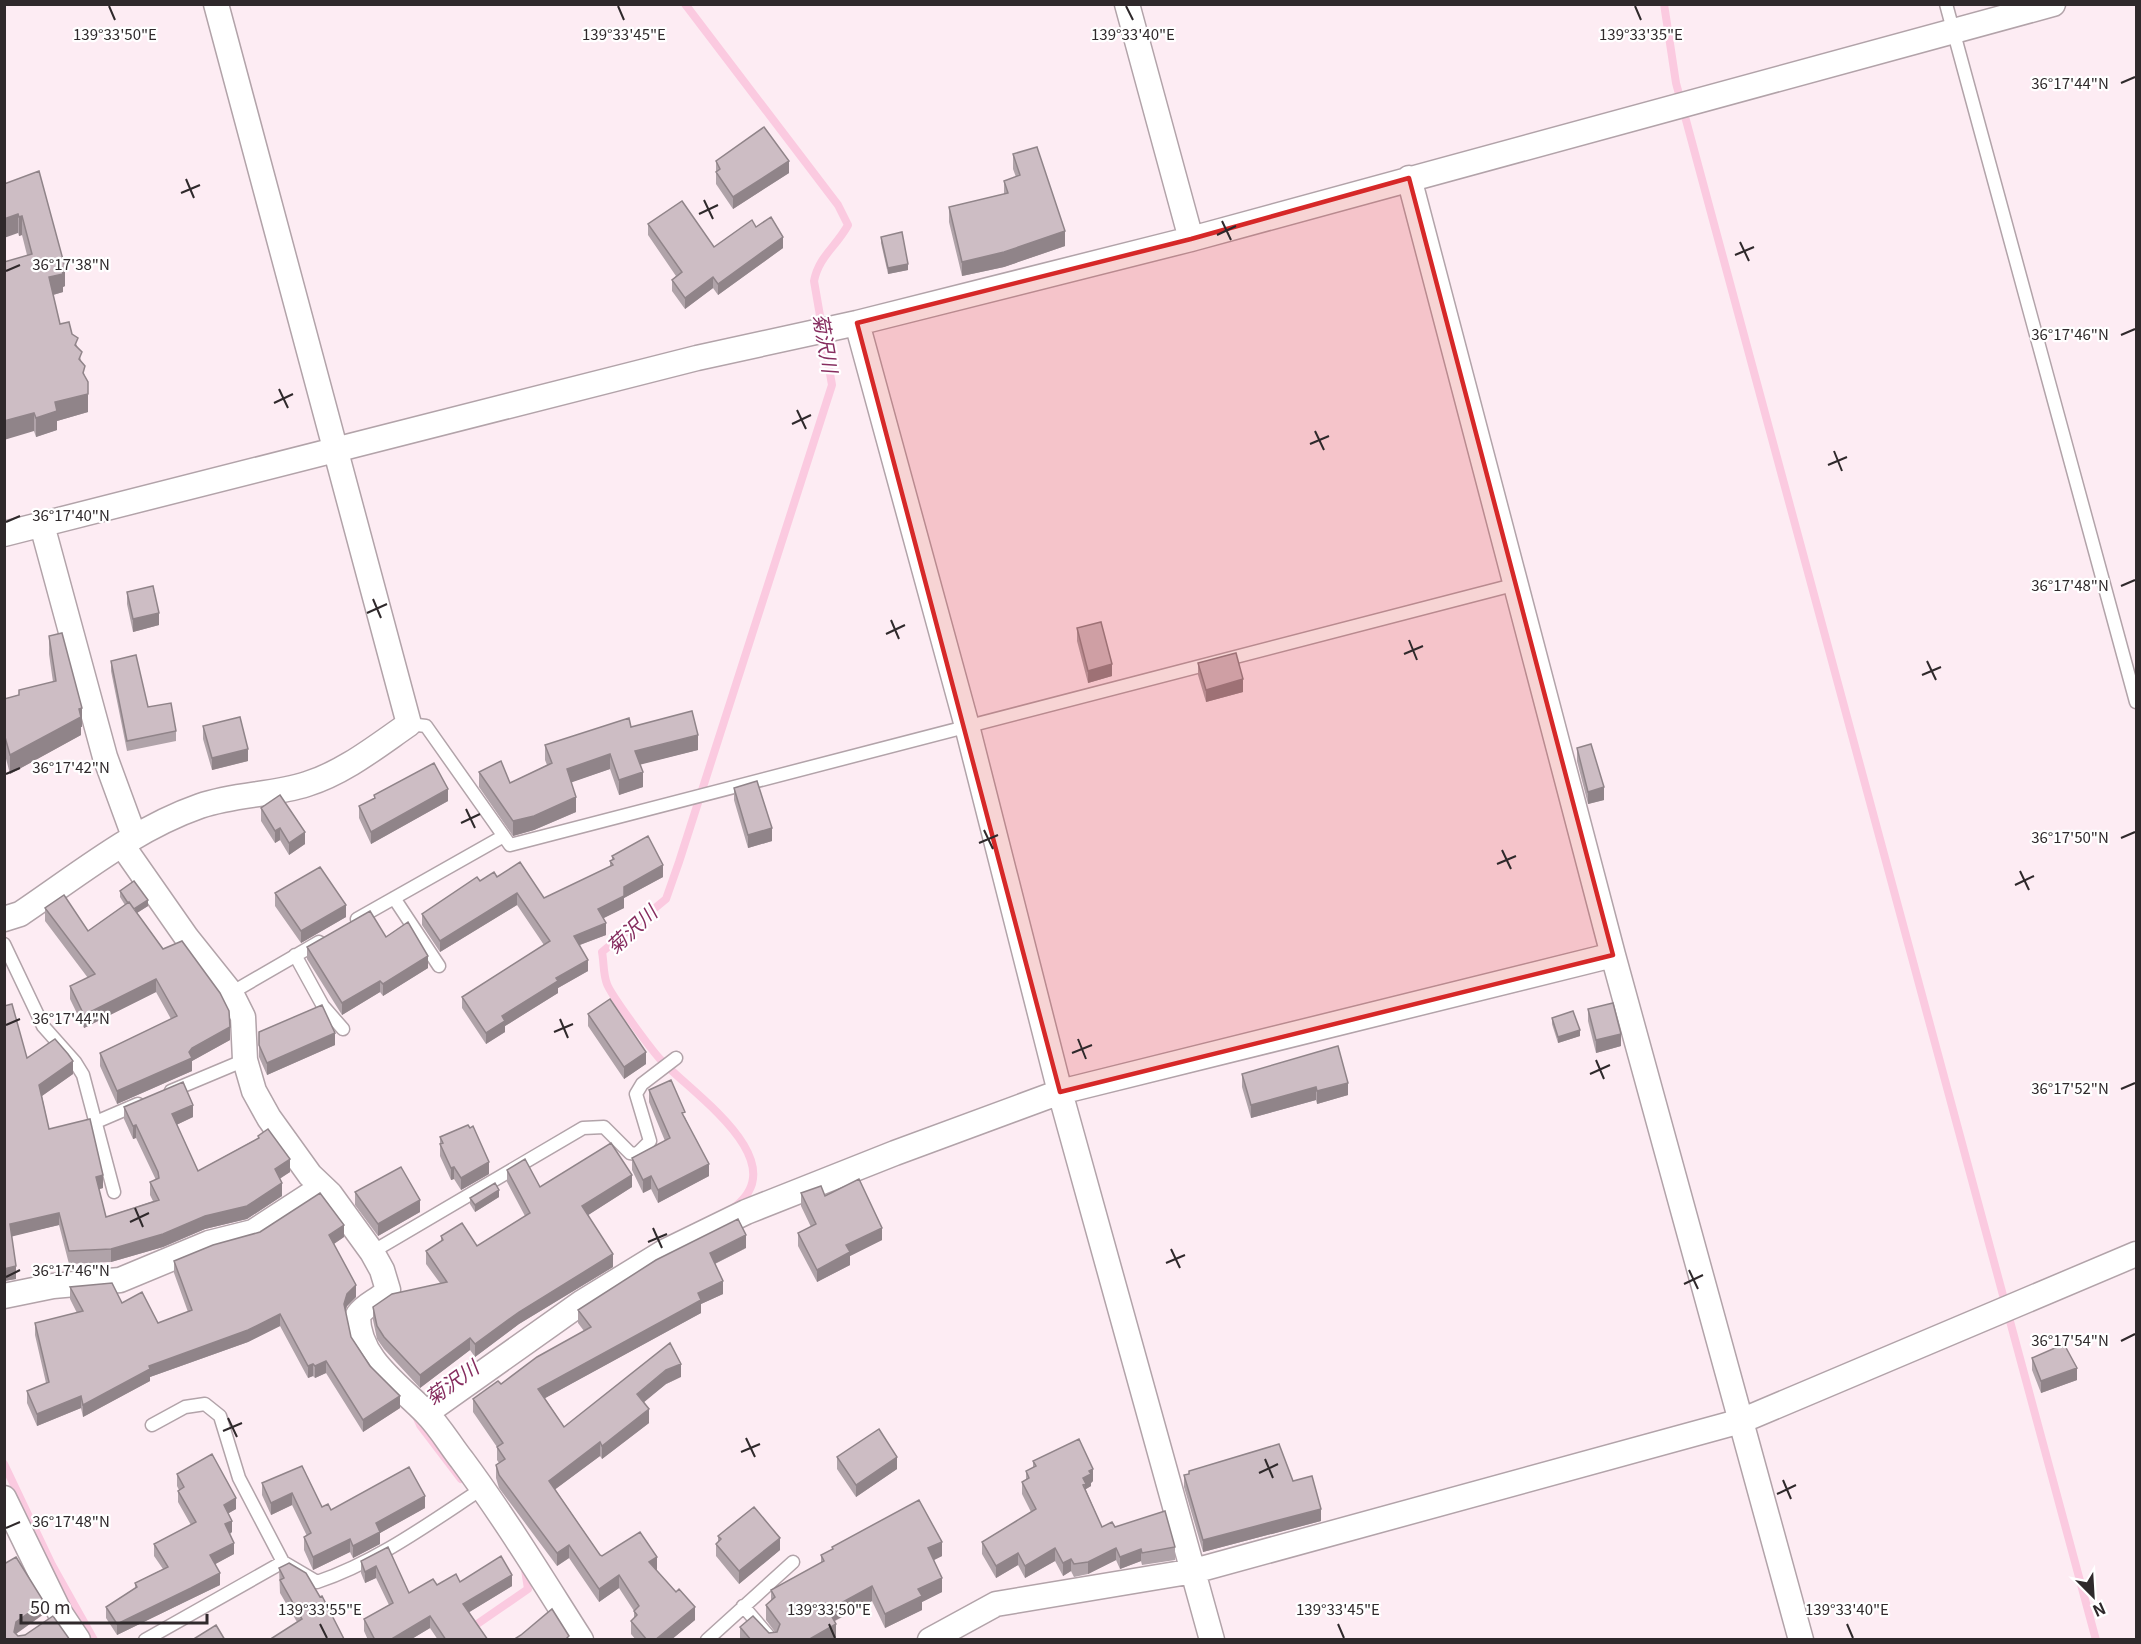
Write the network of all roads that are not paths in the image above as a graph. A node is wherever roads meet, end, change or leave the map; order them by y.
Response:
1 (216, 4) edge
2 (1127, 4) edge
3 (1946, 4) edge
4 (2053, 4) edge
5 (1954, 32) junction
6 (1409, 178) junction
7 (1191, 239) junction
8 (857, 323) junction
9 (334, 449) junction
10 (42, 525) junction
11 (4, 534) edge
12 (1517, 584) junction
13 (2136, 702) edge
14 (409, 724) junction
15 (967, 726) junction
16 (502, 837) junction
17 (128, 841) junction
18 (394, 898) junction
19 (4, 920) edge
20 (4, 944) edge
21 (1612, 955) junction
22 (295, 956) junction
23 (439, 966) dead end
24 (231, 993) junction
25 (343, 1029) dead end
26 (676, 1058) dead end
27 (244, 1060) junction
28 (1060, 1092) junction
29 (96, 1122) junction
30 (322, 1188) junction
31 (114, 1192) dead end
32 (372, 1252) junction
33 (2136, 1254) edge
34 (4, 1296) edge
35 (426, 1413) junction
36 (1741, 1421) junction
37 (152, 1425) dead end
38 (483, 1488) junction
39 (4, 1498) edge
40 (283, 1562) junction
41 (793, 1562) dead end
42 (1194, 1571) junction
43 (743, 1606) junction
44 (78, 1640) edge
45 (145, 1640) edge
46 (581, 1640) edge
47 (707, 1640) edge
48 (772, 1640) edge
49 (930, 1640) edge
50 (1212, 1640) edge
51 (1801, 1640) edge

1 - 9 street
2 - 7 street
3 - 5 lane
4 - 5 street
5 - 6 street
5 - 13 lane
6 - 7 street
6 - 12 street
7 - 8 street
8 - 9 street
8 - 15 street
9 - 10 street
9 - 14 street
10 - 11 street
10 - 17 street
12 - 15 lane
12 - 21 street
14 - 16 lane
14 - 17 street
15 - 16 lane
15 - 28 street
16 - 18 lane
17 - 19 street
17 - 24 street
18 - 22 lane
18 - 23 lane
20 - 29 lane
21 - 28 street
21 - 36 street
22 - 24 lane
22 - 25 lane
24 - 27 street
26 - 32 lane
27 - 29 lane
27 - 30 street
28 - 35 street
28 - 42 street
29 - 31 lane
30 - 32 street
30 - 34 street
32 - 35 street
33 - 36 street
35 - 38 street
36 - 42 street
36 - 51 street
37 - 40 lane
38 - 40 lane
38 - 46 street
39 - 44 street
40 - 45 lane
41 - 43 lane
42 - 49 street
42 - 50 street
43 - 47 lane
43 - 48 lane

